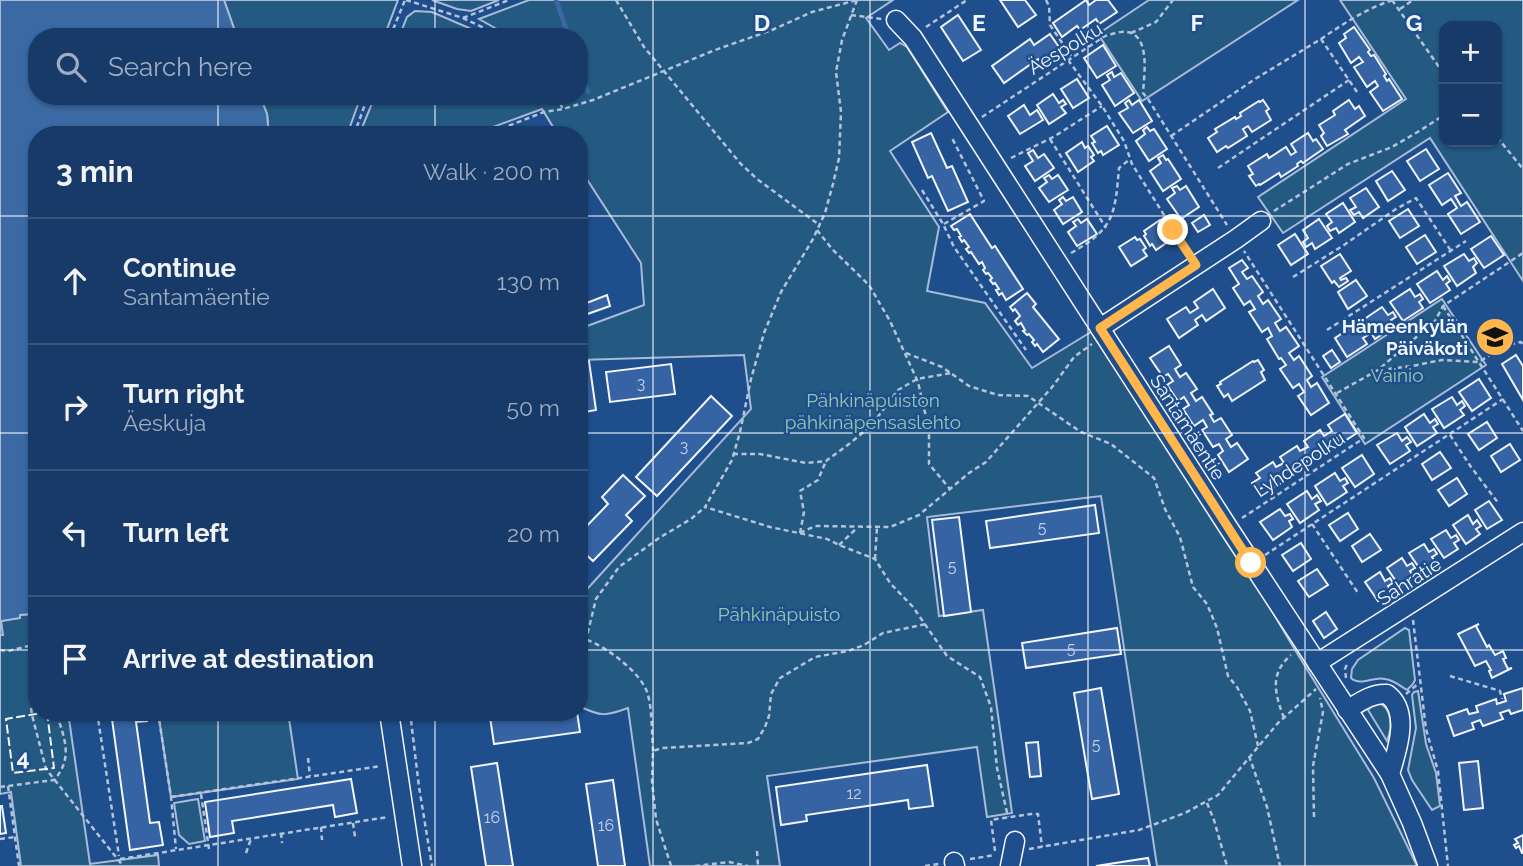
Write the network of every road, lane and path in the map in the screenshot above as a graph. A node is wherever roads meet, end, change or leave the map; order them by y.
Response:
1 (406, 0) edge
2 (509, 0) edge
3 (616, 0) edge
4 (836, 0) edge
5 (857, 0) edge
6 (967, 0) edge
7 (1046, 0) edge
8 (1173, 0) edge
9 (1392, 0) edge
10 (1413, 0) edge
11 (840, 4) junction
12 (1400, 9) junction
13 (850, 15) junction
14 (463, 19) junction
15 (896, 20) joint
16 (394, 28) edge
17 (483, 28) edge
18 (920, 31) dead end
19 (1132, 33) junction
20 (1321, 39) junction
21 (1070, 58) junction
22 (1439, 67) edge
23 (665, 71) junction
24 (1349, 80) junction
25 (1357, 92) dead end
26 (588, 102) edge
27 (365, 105) edge
28 (561, 105) edge
29 (576, 105) edge
30 (1102, 106) junction
31 (563, 109) junction
32 (1439, 118) edge
33 (970, 125) junction
34 (357, 126) edge
35 (508, 126) edge
36 (951, 136) dead end
37 (1171, 136) junction
38 (1050, 138) junction
39 (1502, 143) edge
40 (1130, 159) junction
41 (1005, 161) dead end
42 (1218, 168) dead end
43 (1523, 169) edge
44 (922, 190) dead end
45 (1261, 221) joint
46 (943, 224) junction
47 (819, 225) junction
48 (1105, 228) junction
49 (817, 230) junction
50 (1232, 232) junction
51 (1466, 241) dead end
52 (1451, 251) junction
53 (1523, 253) edge
54 (1068, 255) dead end
55 (1196, 265) junction
56 (1293, 277) dead end
57 (1443, 306) junction
58 (1327, 330) dead end
59 (1103, 331) junction
60 (1523, 345) edge
61 (1026, 350) dead end
62 (906, 354) junction
63 (1479, 362) junction
64 (1378, 370) junction
65 (951, 373) junction
66 (917, 379) junction
67 (1336, 394) junction
68 (1503, 399) junction
69 (1038, 402) junction
70 (1523, 431) edge
71 (1450, 435) junction
72 (733, 454) junction
73 (826, 461) junction
74 (950, 489) junction
75 (1499, 504) dead end
76 (705, 507) junction
77 (1312, 524) junction
78 (877, 527) junction
79 (1228, 527) junction
80 (857, 528) junction
81 (1523, 532) edge
82 (800, 533) junction
83 (839, 545) junction
84 (1262, 556) dead end
85 (875, 559) junction
86 (1358, 593) dead end
87 (1412, 619) dead end
88 (926, 624) junction
89 (588, 632) edge
90 (588, 641) edge
91 (1305, 644) junction
92 (28, 646) edge
93 (0, 650) edge
94 (1351, 659) dead end
95 (1317, 663) junction
96 (1450, 676) dead end
97 (1347, 680) dead end
98 (1419, 683) junction
99 (1406, 694) dead end
100 (1502, 699) dead end
101 (1347, 710) junction
102 (1284, 718) junction
103 (34, 721) edge
104 (59, 721) edge
105 (98, 721) edge
106 (159, 721) edge
107 (390, 721) edge
108 (412, 721) edge
109 (1258, 746) junction
110 (653, 751) junction
111 (1250, 756) junction
112 (308, 758) dead end
113 (381, 766) dead end
114 (1390, 774) junction
115 (310, 777) junction
116 (54, 780) junction
117 (8, 786) junction
118 (0, 787) edge
119 (201, 794) junction
120 (170, 797) junction
121 (1207, 801) junction
122 (388, 817) dead end
123 (1008, 817) dead end
124 (1314, 817) dead end
125 (352, 822) junction
126 (321, 827) junction
127 (281, 833) junction
128 (15, 837) junction
129 (355, 837) dead end
130 (251, 838) junction
131 (0, 839) edge
132 (322, 840) dead end
133 (282, 843) dead end
134 (208, 844) junction
135 (176, 849) junction
136 (209, 849) dead end
137 (757, 850) dead end
138 (246, 853) dead end
139 (1012, 853) edge
140 (120, 859) junction
141 (19, 866) edge
142 (123, 866) edge
143 (412, 866) edge
144 (432, 866) edge
145 (671, 866) edge
146 (695, 866) edge
147 (748, 866) edge
148 (758, 866) edge
149 (1227, 866) edge
150 (1280, 866) edge
151 (1428, 866) edge
152 (1446, 866) edge

1 - 14 path
1 - 16 path
2 - 14 path
3 - 23 path
4 - 11 path
5 - 11 path
5 - 13 path
6 - 18 path
7 - 21 path
8 - 19 path
9 - 12 path
9 - 20 path
10 - 12 path
11 - 23 path
12 - 22 path
13 - 15 path
13 - 47 path
14 - 17 path
15 - 33 street, Santamäentie
19 - 21 path, Äespolku
19 - 37 path, Äespolku
20 - 24 path
20 - 37 path
21 - 30 path
21 - 33 path, Äespolku
23 - 26 path
23 - 47 path
24 - 25 path
24 - 42 path
27 - 34 path
28 - 31 path
29 - 31 path
30 - 38 path
30 - 40 path
31 - 35 path
32 - 45 path
33 - 59 street, Santamäentie
36 - 46 path
37 - 50 path, Äespolku
38 - 41 path
38 - 48 path
39 - 43 path
40 - 48 path
40 - 55 path
44 - 46 path
45 - 50 street
46 - 61 path
47 - 49 path
48 - 54 path
49 - 62 path
49 - 72 path
50 - 55 street
50 - 67 path, Lyhdepolku
51 - 52 path
52 - 56 path
52 - 58 path
53 - 57 path
55 - 59 street
57 - 63 path
57 - 64 path
59 - 69 path
59 - 79 street, Santamäentie
60 - 63 path
62 - 65 path
62 - 66 path
63 - 64 path
63 - 68 path
64 - 67 path
65 - 66 path
65 - 69 path
66 - 73 path
66 - 74 path
67 - 79 path, Lyhdepolku
68 - 70 path
68 - 71 path
69 - 74 path
69 - 109 path
71 - 75 path
71 - 77 path
72 - 73 path
72 - 76 path
73 - 82 path
74 - 78 path
76 - 82 path
76 - 89 path
77 - 84 path
77 - 86 path
78 - 80 path
78 - 85 path
79 - 91 street, Santamäentie
80 - 82 path
80 - 83 path
81 - 95 street, Sahratie
82 - 83 path
83 - 85 path
85 - 88 path
87 - 98 path
88 - 110 path
88 - 123 path
90 - 110 path
91 - 95 street, Santamäentie
91 - 102 path
92 - 93 path
94 - 97 path
95 - 101 street, Santamäentie
96 - 100 path
98 - 99 path
98 - 152 path
101 - 114 street, Santamäentie
101 - 114 street
102 - 109 path
102 - 124 path
103 - 116 path
104 - 116 path
105 - 140 path
106 - 120 path
107 - 143 street
108 - 144 path
109 - 111 path
110 - 145 path
111 - 121 path
111 - 150 path
112 - 115 path
113 - 115 path
114 - 151 street, Santamäentie
115 - 119 path
116 - 117 path
116 - 140 path
117 - 118 path
117 - 128 path
119 - 120 path
119 - 134 path
120 - 135 path
121 - 139 path
121 - 149 path
122 - 125 path
125 - 126 path
125 - 129 path
126 - 127 path
126 - 132 path
127 - 130 path
127 - 133 path
128 - 131 path
128 - 141 path
130 - 134 path
130 - 138 path
134 - 135 path
134 - 136 path
135 - 140 path
137 - 148 path
140 - 142 path
146 - 147 path

